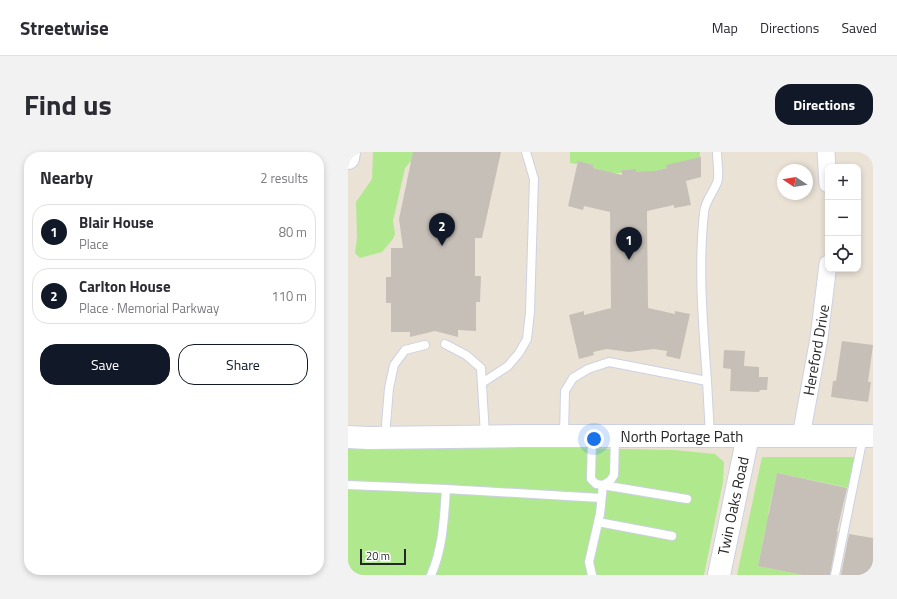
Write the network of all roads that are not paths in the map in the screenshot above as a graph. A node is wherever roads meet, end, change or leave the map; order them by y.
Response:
1 (349, 152) edge
2 (526, 152) edge
3 (717, 152) edge
4 (826, 152) edge
5 (348, 158) edge
6 (827, 164) edge
7 (827, 272) edge
8 (445, 344) dead end
9 (425, 345) dead end
10 (707, 380) junction
11 (482, 383) junction
12 (485, 436) junction
13 (564, 436) junction
14 (592, 436) junction
15 (615, 436) junction
16 (710, 436) junction
17 (748, 436) junction
18 (801, 436) junction
19 (868, 436) edge
20 (348, 437) edge
21 (385, 438) junction
22 (348, 485) edge
23 (603, 485) junction
24 (446, 489) junction
25 (601, 498) junction
26 (687, 499) dead end
27 (598, 522) junction
28 (672, 536) dead end
29 (431, 575) edge
30 (592, 575) edge
31 (719, 575) edge
32 (835, 575) edge

1 - 5 main road
2 - 11 lane
3 - 10 lane
4 - 6 street
7 - 18 street, Hereford Drive
8 - 11 lane
9 - 21 lane
10 - 13 lane
10 - 16 lane
11 - 12 lane
12 - 13 main road, North Portage Path
12 - 21 main road, North Portage Path
13 - 14 main road, North Portage Path
14 - 15 main road, North Portage Path
14 - 23 lane
15 - 16 main road, North Portage Path
15 - 23 lane
16 - 17 main road, North Portage Path
17 - 18 main road, North Portage Path
17 - 31 main road, Twin Oaks Road
18 - 19 main road, North Portage Path
19 - 32 lane
20 - 21 main road, North Portage Path
22 - 24 lane
23 - 25 lane
23 - 26 lane
24 - 25 lane
24 - 29 lane
25 - 27 lane
27 - 28 lane
27 - 30 lane

